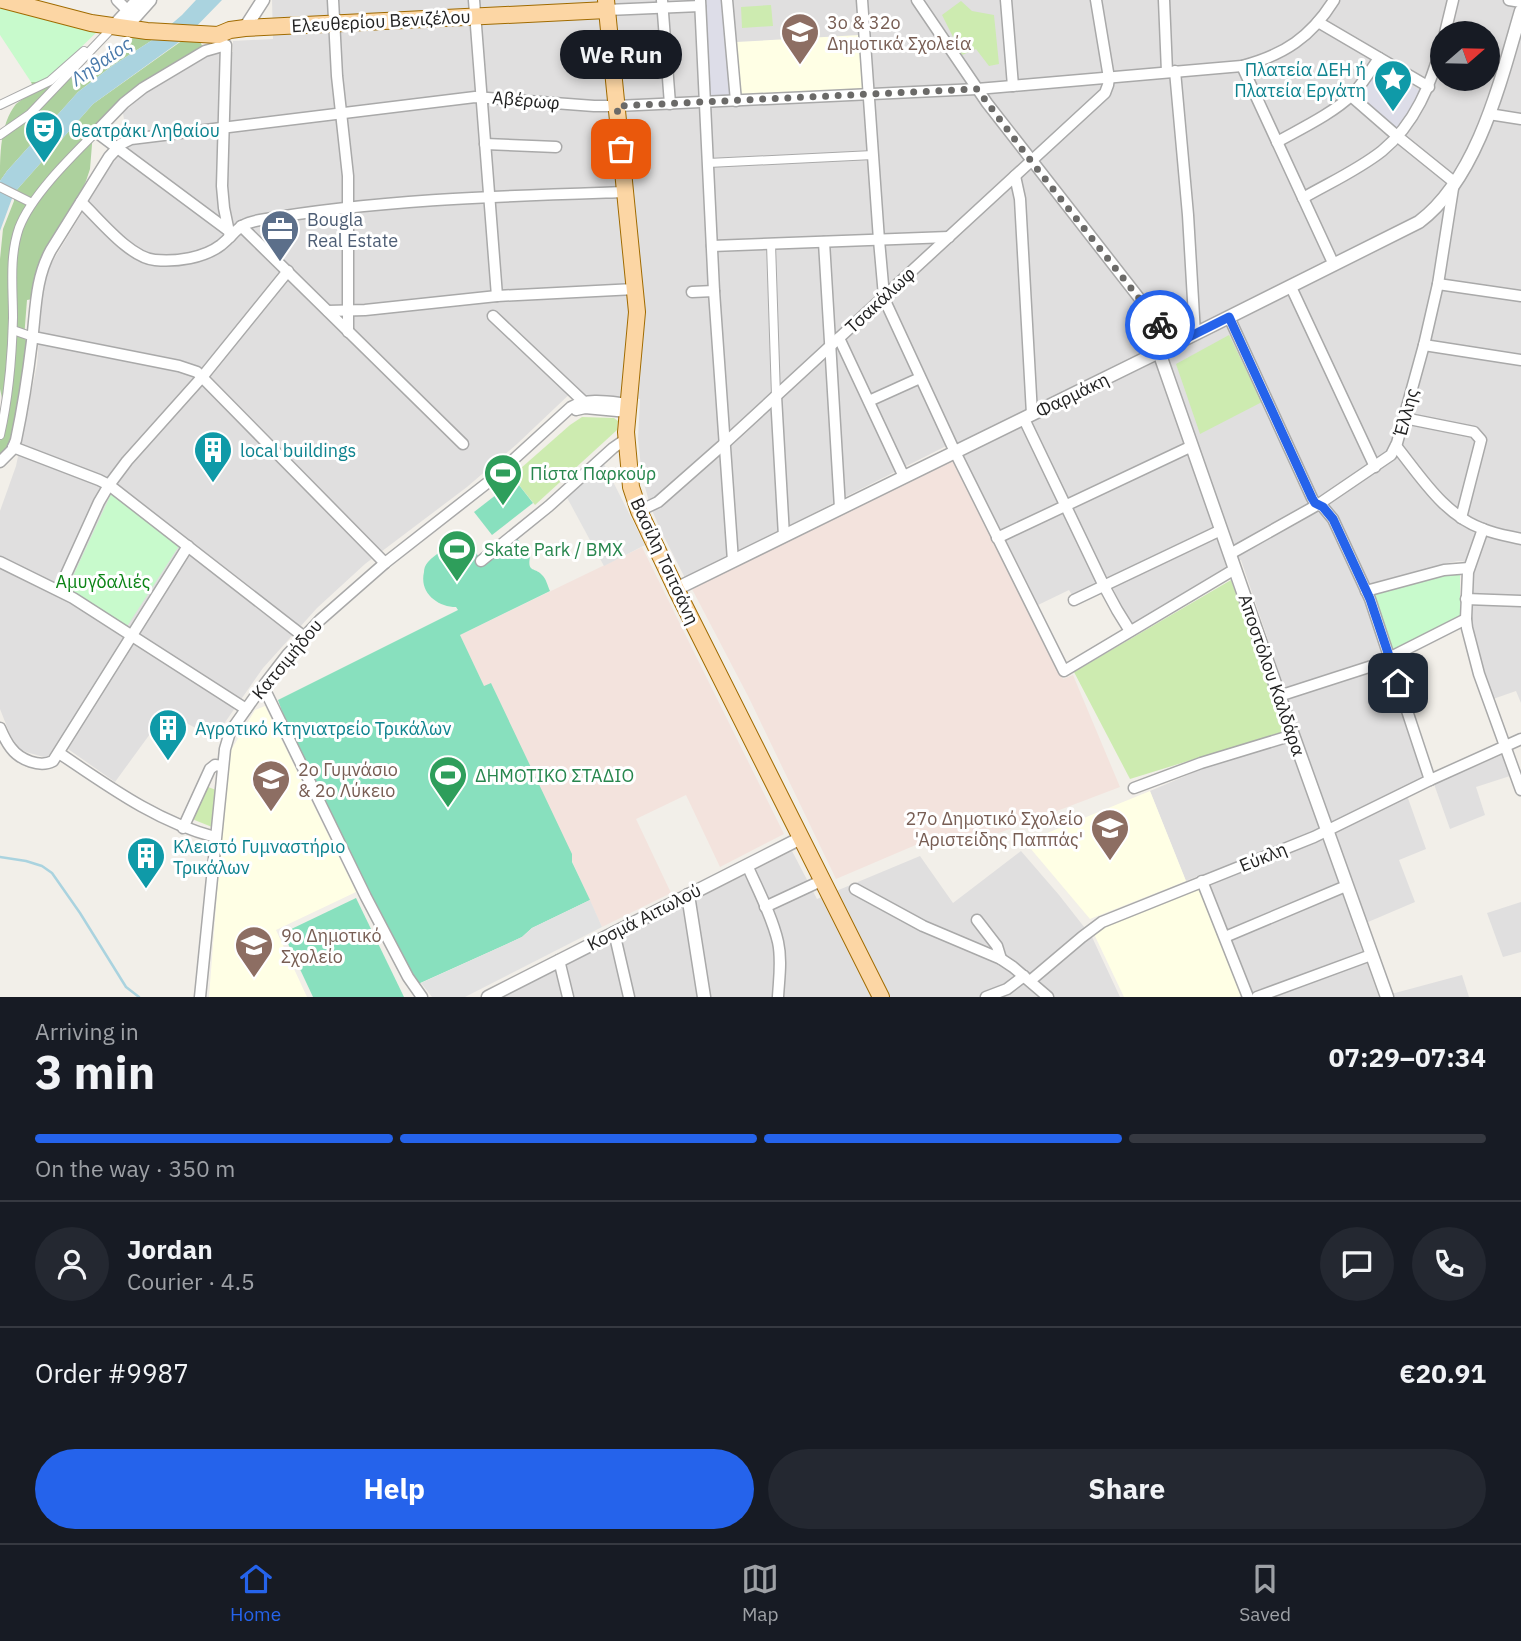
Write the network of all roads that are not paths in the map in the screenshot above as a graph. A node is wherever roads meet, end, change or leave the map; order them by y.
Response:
1 (3, 0) edge
2 (42, 0) edge
3 (117, 0) edge
4 (138, 0) edge
5 (150, 0) edge
6 (264, 0) edge
7 (332, 0) edge
8 (474, 0) edge
9 (727, 0) edge
10 (862, 0) edge
11 (917, 0) edge
12 (1006, 0) edge
13 (1096, 0) edge
14 (1164, 0) edge
15 (1334, 0) edge
16 (1453, 0) edge
17 (1509, 0) edge
18 (1521, 2) edge
19 (25, 3) edge
20 (700, 3) edge
21 (662, 4) edge
22 (607, 5) edge
23 (1521, 11) edge
24 (475, 17) junction
25 (124, 21) junction
26 (1448, 21) edge
27 (1318, 22) junction
28 (333, 24) junction
29 (265, 27) junction
30 (228, 33) junction
31 (99, 42) junction
32 (1379, 58) junction
33 (1242, 66) junction
34 (1171, 72) junction
35 (1109, 78) junction
36 (1430, 84) edge
37 (1013, 86) junction
38 (1429, 87) junction
39 (977, 89) junction
40 (868, 95) junction
41 (482, 96) junction
42 (1351, 96) junction
43 (736, 101) junction
44 (706, 102) junction
45 (670, 104) junction
46 (0, 105) edge
47 (617, 106) junction
48 (0, 113) edge
49 (341, 114) junction
50 (1489, 114) junction
51 (1521, 119) edge
52 (225, 127) junction
53 (96, 132) junction
54 (0, 135) edge
55 (1397, 136) junction
56 (1277, 142) junction
57 (485, 144) junction
58 (556, 147) dead end
59 (116, 149) junction
60 (873, 155) junction
61 (1031, 161) junction
62 (708, 163) junction
63 (1015, 176) junction
64 (1454, 182) junction
65 (0, 187) edge
66 (625, 192) junction
67 (490, 196) junction
68 (1303, 198) junction
69 (81, 202) junction
70 (32, 204) junction
71 (349, 207) junction
72 (1449, 213) junction
73 (1426, 216) junction
74 (241, 226) junction
75 (229, 234) junction
76 (949, 237) junction
77 (879, 240) junction
78 (824, 242) junction
79 (771, 244) junction
80 (712, 246) junction
81 (1334, 265) junction
82 (288, 271) junction
83 (1438, 284) junction
84 (1291, 286) junction
85 (635, 289) junction
86 (714, 291) junction
87 (692, 292) dead end
88 (496, 296) junction
89 (884, 296) junction
90 (1521, 296) edge
91 (349, 311) junction
92 (328, 312) junction
93 (493, 316) dead end
94 (1229, 317) junction
95 (13, 330) junction
96 (348, 332) junction
97 (1195, 334) junction
98 (33, 337) junction
99 (835, 342) junction
100 (1175, 344) junction
101 (1423, 345) junction
102 (1159, 352) junction
103 (1521, 360) edge
104 (203, 376) junction
105 (920, 377) junction
106 (776, 396) junction
107 (869, 401) junction
108 (577, 406) junction
109 (629, 408) junction
110 (1028, 416) junction
111 (1404, 418) junction
112 (0, 435) edge
113 (626, 439) junction
114 (724, 443) junction
115 (463, 444) dead end
116 (1192, 446) junction
117 (1396, 446) junction
118 (13, 447) junction
119 (954, 452) junction
120 (0, 461) edge
121 (1375, 467) junction
122 (904, 477) junction
123 (109, 485) junction
124 (1319, 505) junction
125 (1066, 506) junction
126 (840, 508) junction
127 (639, 511) junction
128 (1461, 518) junction
129 (1483, 529) junction
130 (1221, 530) junction
131 (783, 536) junction
132 (997, 538) junction
133 (1521, 539) edge
134 (188, 546) junction
135 (1230, 555) junction
136 (481, 561) dead end
137 (733, 561) junction
138 (0, 562) edge
139 (385, 562) junction
140 (1469, 568) junction
141 (1235, 569) junction
142 (1104, 586) junction
143 (676, 589) junction
144 (59, 590) junction
145 (1366, 592) junction
146 (1466, 599) junction
147 (1074, 600) dead end
148 (1521, 601) edge
149 (1466, 620) junction
150 (1130, 631) junction
151 (131, 636) junction
152 (303, 636) junction
153 (1389, 659) junction
154 (263, 686) junction
155 (1279, 696) junction
156 (246, 709) junction
157 (0, 728) edge
158 (1293, 735) junction
159 (1521, 739) edge
160 (1506, 747) junction
161 (58, 753) junction
162 (222, 766) junction
163 (204, 780) junction
164 (1430, 780) junction
165 (220, 786) junction
166 (1135, 788) dead end
167 (1521, 790) edge
168 (183, 828) junction
169 (1327, 831) junction
170 (215, 838) junction
171 (801, 838) junction
172 (747, 865) junction
173 (823, 880) junction
174 (1202, 881) junction
175 (1346, 886) junction
176 (855, 890) dead end
177 (688, 895) junction
178 (765, 907) junction
179 (976, 920) dead end
180 (614, 932) junction
181 (1224, 937) junction
182 (1371, 955) junction
183 (1001, 959) junction
184 (559, 960) junction
185 (1027, 979) junction
186 (514, 983) junction
187 (1280, 993) edge
188 (200, 997) edge
189 (422, 997) edge
190 (488, 997) edge
191 (516, 997) edge
192 (568, 997) edge
193 (629, 997) edge
194 (704, 997) edge
195 (778, 997) edge
196 (881, 997) edge
197 (986, 997) edge
198 (1048, 997) edge
199 (1248, 997) edge
200 (1257, 997) edge
201 (1387, 997) edge

1 - 19 main road, Ελευθερίου Βενιζέλου
2 - 25 main road, Ελευθερίου Βενιζέλου
3 - 25 street
4 - 25 street
5 - 25 street
6 - 29 street
6 - 30 street
7 - 28 street
8 - 24 street
9 - 43 street
10 - 40 street
11 - 39 street
12 - 37 street
13 - 35 street
14 - 34 street
15 - 27 street, Αβέρωφ
16 - 26 street
17 - 18 street
19 - 25 main road, Ελευθερίου Βενιζέλου
20 - 21 street, Ελευθερίου Βενιζέλου
20 - 44 street
21 - 22 street, Ελευθερίου Βενιζέλου
21 - 45 street
22 - 24 main road, Ελευθερίου Βενιζέλου
22 - 47 main road, Βασίλη Τσιτσάνη
23 - 50 street, Φαρμάκη
24 - 28 main road, Ελευθερίου Βενιζέλου
24 - 41 street
25 - 30 main road, Ελευθερίου Βενιζέλου
25 - 31 street
27 - 32 street
27 - 33 street, Αβέρωφ
28 - 29 main road, Ελευθερίου Βενιζέλου
28 - 49 street
29 - 30 main road, Ελευθερίου Βενιζέλου
30 - 52 street
30 - 53 street
31 - 46 street
31 - 54 street
32 - 38 street
32 - 42 street
33 - 34 street, Αβέρωφ
33 - 56 street
34 - 35 street, Αβέρωφ
34 - 97 street
35 - 37 street, Αβέρωφ
35 - 61 street, Τσακάλωφ
36 - 38 street
37 - 39 street, Αβέρωφ
38 - 55 street
39 - 40 street, Αβέρωφ
39 - 61 street
40 - 43 street, Αβέρωφ
40 - 60 street
41 - 47 street, Αβέρωφ
41 - 49 street, Αβέρωφ
41 - 57 street
42 - 55 street
42 - 56 street
43 - 44 street, Αβέρωφ
44 - 45 street, Αβέρωφ
44 - 62 street
45 - 47 street, Αβέρωφ
46 - 48 street
47 - 66 main road, Βασίλη Τσιτσάνη
49 - 52 street, Αβέρωφ
49 - 71 street
50 - 51 street
50 - 64 street, Φαρμάκη
52 - 59 street, Αβέρωφ
52 - 75 street
53 - 59 street
53 - 70 street
55 - 64 street
55 - 68 street
56 - 68 street
57 - 58 street
57 - 67 street
59 - 69 street
59 - 75 street
60 - 62 street
60 - 77 street
61 - 63 street, Τσακάλωφ
61 - 100 street
62 - 80 street
63 - 76 street, Τσακάλωφ
63 - 110 street
64 - 72 street, Έλλης
64 - 73 street, Φαρμάκη
65 - 70 street
66 - 67 street
66 - 85 main road, Βασίλη Τσιτσάνη
67 - 71 street
67 - 88 street
68 - 81 street
69 - 75 street
69 - 98 street
70 - 95 street
71 - 74 street
71 - 91 street
72 - 73 street
72 - 83 street, Έλλης
73 - 81 street, Φαρμάκη
74 - 75 street
74 - 82 street
76 - 77 street
76 - 89 street, Τσακάλωφ
77 - 78 street
77 - 89 street
78 - 79 street
78 - 99 street
79 - 80 street
79 - 106 street
80 - 86 street
81 - 84 street, Φαρμάκη
82 - 92 street
82 - 104 street
83 - 90 street
83 - 101 street, Έλλης
84 - 94 street, Φαρμάκη
84 - 121 street
85 - 88 street
85 - 109 main road, Βασίλη Τσιτσάνη
86 - 87 street
86 - 114 street
88 - 91 street
89 - 99 street, Τσακάλωφ
89 - 105 street
91 - 92 street
91 - 96 street
92 - 96 street
93 - 108 street
94 - 97 street, Φαρμάκη
94 - 124 street
95 - 98 street
95 - 112 street
96 - 115 street
97 - 100 street, Φαρμάκη
98 - 104 street
98 - 118 street
99 - 106 street, Τσακάλωφ
99 - 107 street
99 - 126 street
100 - 102 street, Φαρμάκη
101 - 103 street
101 - 111 street, Έλλης
102 - 110 street, Φαρμάκη
102 - 116 street, Αποστόλου Καλδάρα
104 - 123 street
104 - 139 street
105 - 107 street
105 - 119 street
106 - 114 street, Τσακάλωφ
106 - 131 street
107 - 122 street
108 - 109 street
108 - 139 street, Κατσιμήδου
109 - 113 main road, Βασίλη Τσιτσάνη
110 - 119 street, Φαρμάκη
110 - 125 street
111 - 117 street, Έλλης
111 - 128 street
113 - 127 main road, Βασίλη Τσιτσάνη
113 - 136 street
114 - 127 street, Τσακάλωφ
114 - 137 street
116 - 125 street
116 - 130 street, Αποστόλου Καλδάρα
117 - 121 street, Έλλης
117 - 128 street
118 - 120 street
118 - 123 street
119 - 122 street, Φαρμάκη
119 - 132 street
121 - 124 street, Έλλης
122 - 126 street, Φαρμάκη
123 - 134 street
123 - 144 street
124 - 135 street, Έλλης
124 - 145 street
125 - 132 street
125 - 142 street
126 - 131 street, Φαρμάκη
127 - 143 main road, Βασίλη Τσιτσάνη
128 - 129 street
129 - 133 street
129 - 140 street
130 - 135 street, Αποστόλου Καλδάρα
130 - 142 street
131 - 137 street, Φαρμάκη
132 - 150 street
134 - 151 street
134 - 152 street
135 - 141 street, Αποστόλου Καλδάρα
137 - 143 street, Φαρμάκη
138 - 144 street
139 - 152 street, Κατσιμήδου
140 - 145 street
140 - 146 street
141 - 150 street
141 - 155 street, Αποστόλου Καλδάρα
142 - 147 street
142 - 150 street
143 - 171 main road, Βασίλη Τσιτσάνη
144 - 151 street
145 - 153 street
146 - 148 street
146 - 149 street
149 - 153 street
149 - 160 street
151 - 156 street
151 - 161 street
152 - 154 street, Κατσιμήδου
153 - 155 street
153 - 164 street
154 - 156 street, Κατσιμήδου
154 - 189 street
155 - 158 street, Αποστόλου Καλδάρα
156 - 162 street, Κατσιμήδου
157 - 161 street
158 - 166 street
158 - 169 street, Αποστόλου Καλδάρα
159 - 160 street, Εύκλη
160 - 164 street, Εύκλη
160 - 167 street
161 - 168 street
162 - 163 street
162 - 165 street, Κατσιμήδου
163 - 165 street
163 - 168 street
164 - 169 street, Εύκλη
165 - 170 street, Κατσιμήδου
168 - 170 street
169 - 174 street, Εύκλη
169 - 175 street, Αποστόλου Καλδάρα
170 - 188 street, Κατσιμήδου
171 - 172 street, Κοσμά Αιτωλού
171 - 173 main road, Βασίλη Τσιτσάνη
172 - 177 street, Κοσμά Αιτωλού
172 - 178 street
173 - 178 street
173 - 196 main road, Βασίλη Τσιτσάνη
174 - 181 street
174 - 185 street, Εύκλη
175 - 181 street
175 - 182 street, Αποστόλου Καλδάρα
176 - 183 street
177 - 180 street, Κοσμά Αιτωλού
177 - 194 street
178 - 195 street
179 - 183 street
180 - 184 street, Κοσμά Αιτωλού
180 - 193 street
181 - 199 street
182 - 187 street
182 - 201 street, Αποστόλου Καλδάρα
183 - 185 street
184 - 186 street, Κοσμά Αιτωλού
184 - 192 street
185 - 197 street, Εύκλη
185 - 198 street
186 - 190 street, Κοσμά Αιτωλού
186 - 191 street
187 - 200 street

